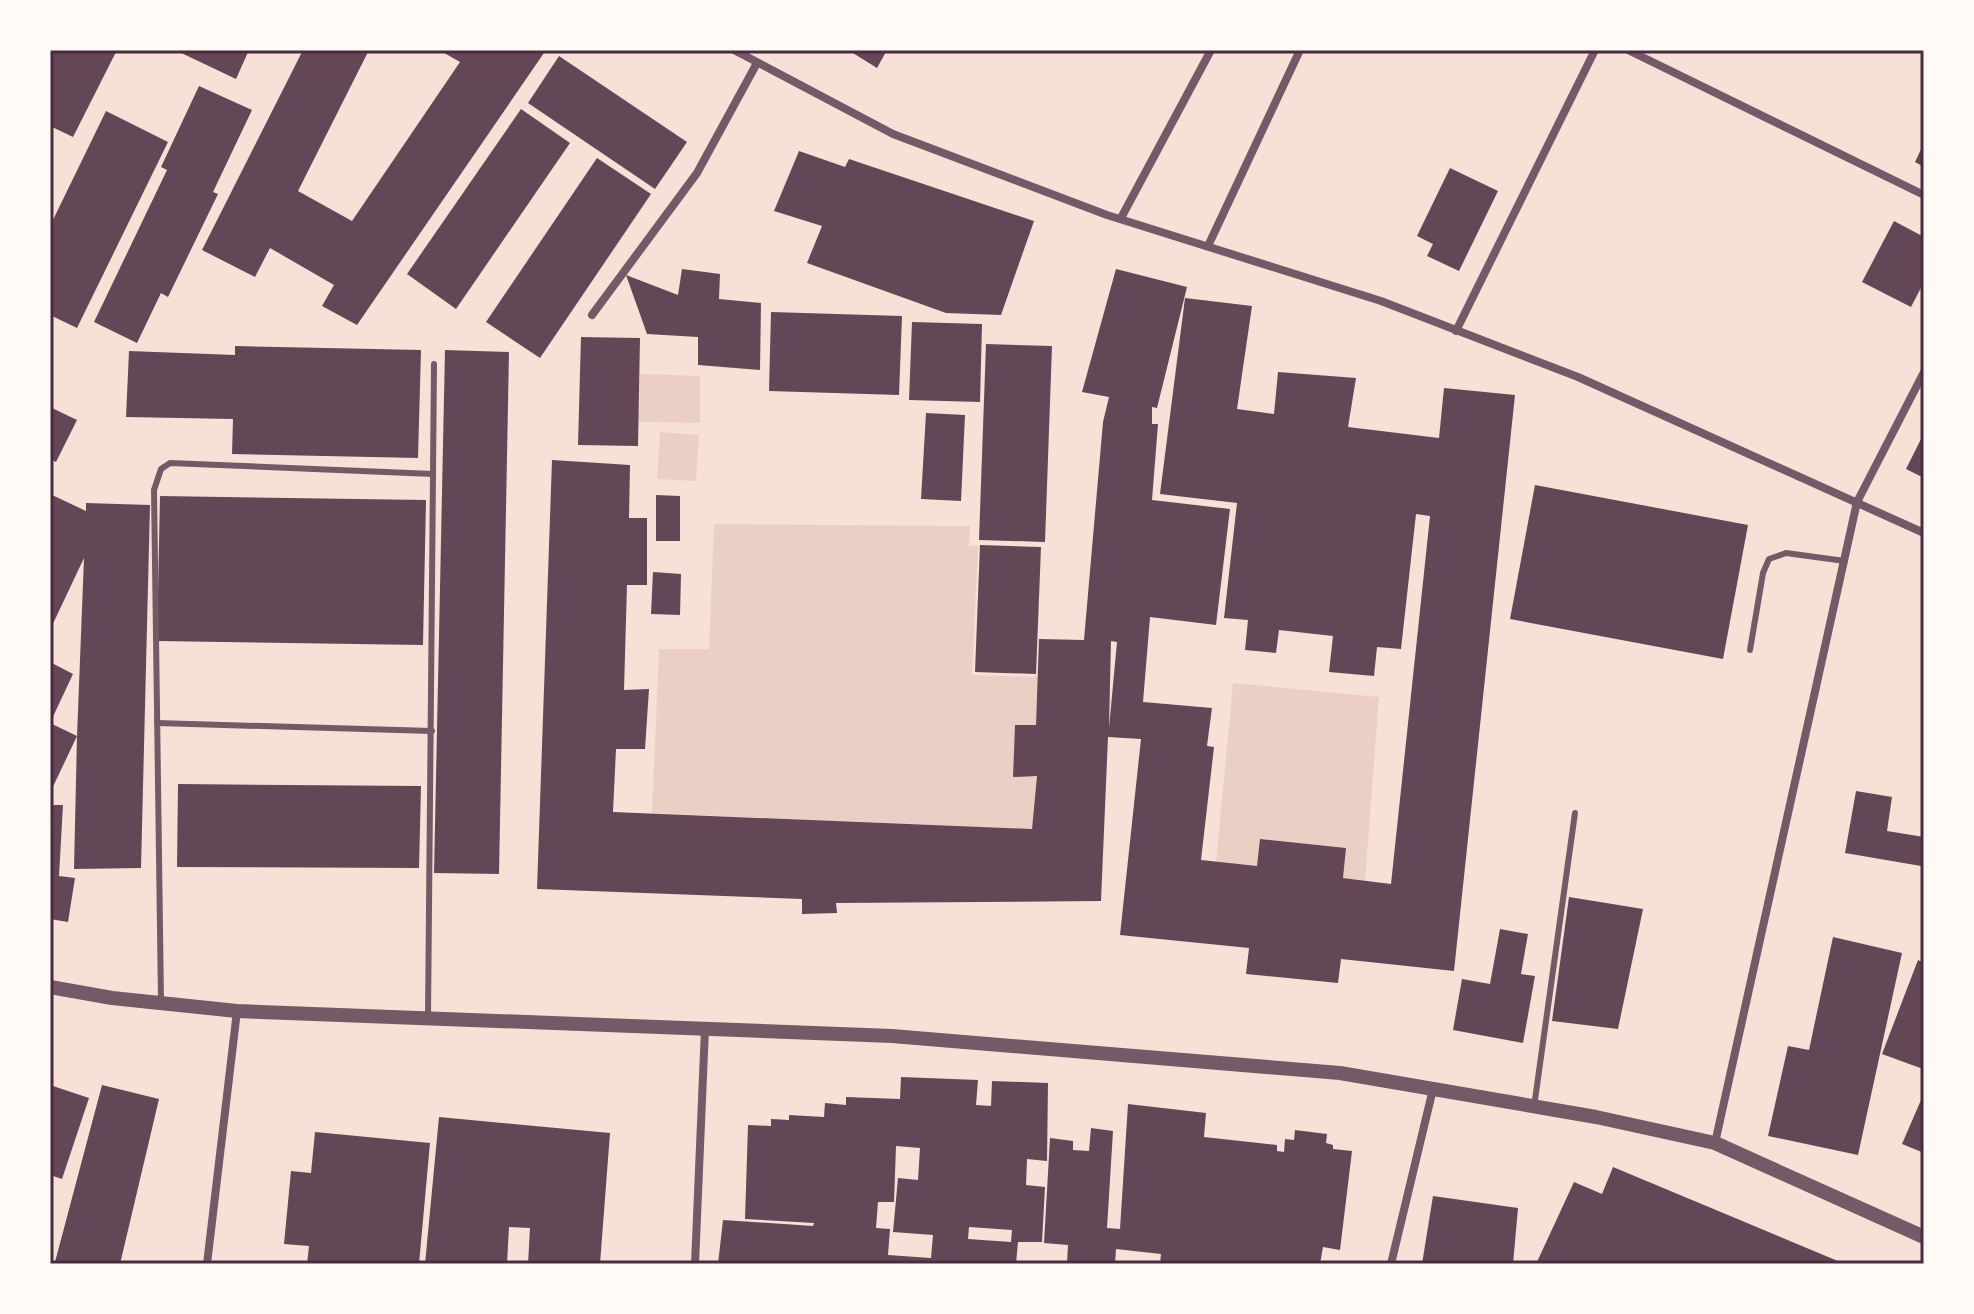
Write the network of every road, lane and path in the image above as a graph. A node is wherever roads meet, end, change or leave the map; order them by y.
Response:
1 (734, 50) edge
2 (1211, 50) edge
3 (1300, 50) edge
4 (1595, 50) edge
5 (1628, 50) edge
6 (757, 63) junction
7 (1924, 195) edge
8 (1121, 218) junction
9 (1208, 246) junction
10 (592, 315) dead end
11 (1456, 331) junction
12 (434, 364) dead end
13 (1924, 372) edge
14 (433, 474) junction
15 (1857, 502) junction
16 (1924, 533) edge
17 (1845, 561) junction
18 (1750, 650) dead end
19 (157, 723) junction
20 (432, 731) junction
21 (1575, 813) dead end
22 (50, 987) edge
23 (161, 1005) junction
24 (237, 1011) junction
25 (428, 1017) junction
26 (705, 1029) junction
27 (1433, 1089) junction
28 (1534, 1107) junction
29 (1715, 1143) junction
30 (1924, 1237) edge
31 (207, 1264) edge
32 (695, 1264) edge
33 (1391, 1264) edge

1 - 6 street
2 - 8 street
3 - 9 street
4 - 11 street
5 - 7 street
6 - 8 street
6 - 10 street
8 - 9 street
9 - 11 street
11 - 15 street
12 - 14 lane
13 - 15 street
14 - 19 lane
14 - 20 lane
15 - 16 street
15 - 17 street
17 - 18 lane
17 - 29 street
19 - 20 lane
19 - 23 lane
20 - 25 lane
21 - 28 lane
22 - 23 street
23 - 24 street
24 - 25 street
24 - 31 street
25 - 26 street
26 - 27 street
26 - 32 street
27 - 28 street
27 - 33 street
28 - 29 street
29 - 30 street

